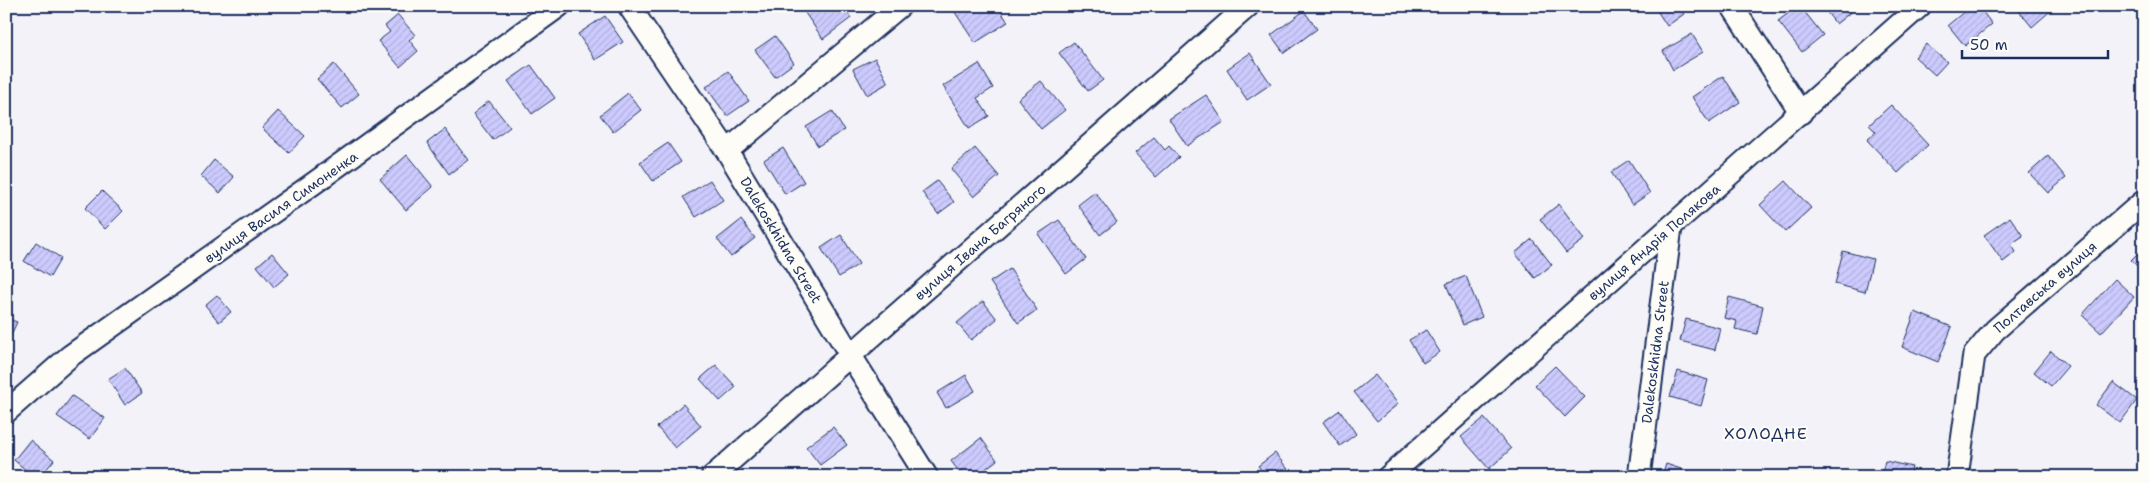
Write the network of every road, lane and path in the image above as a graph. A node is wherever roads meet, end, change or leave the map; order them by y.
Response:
1 (559, 6) edge
2 (629, 6) edge
3 (900, 6) edge
4 (1248, 6) edge
5 (1732, 6) edge
6 (1920, 6) edge
7 (1802, 113) junction
8 (727, 151) junction
9 (2144, 201) edge
10 (1671, 227) junction
11 (851, 356) junction
12 (6, 412) edge
13 (712, 477) edge
14 (928, 477) edge
15 (1388, 477) edge
16 (1639, 477) edge
17 (1957, 477) edge

1 - 12 street, вулиця Василя Симоненка
2 - 8 street, Dalekoskhidna Street
3 - 8 street
4 - 11 street, вулиця Івана Багряного
5 - 7 street
6 - 7 street, вулиця Андрія Полякова
7 - 10 street, вулиця Андрія Полякова
8 - 11 street, Dalekoskhidna Street
9 - 17 street, Полтавська вулиця
10 - 15 street, вулиця Андрія Полякова
10 - 16 street, Dalekoskhidna Street
11 - 13 street, вулиця Івана Багряного
11 - 14 street, Dalekoskhidna Street

